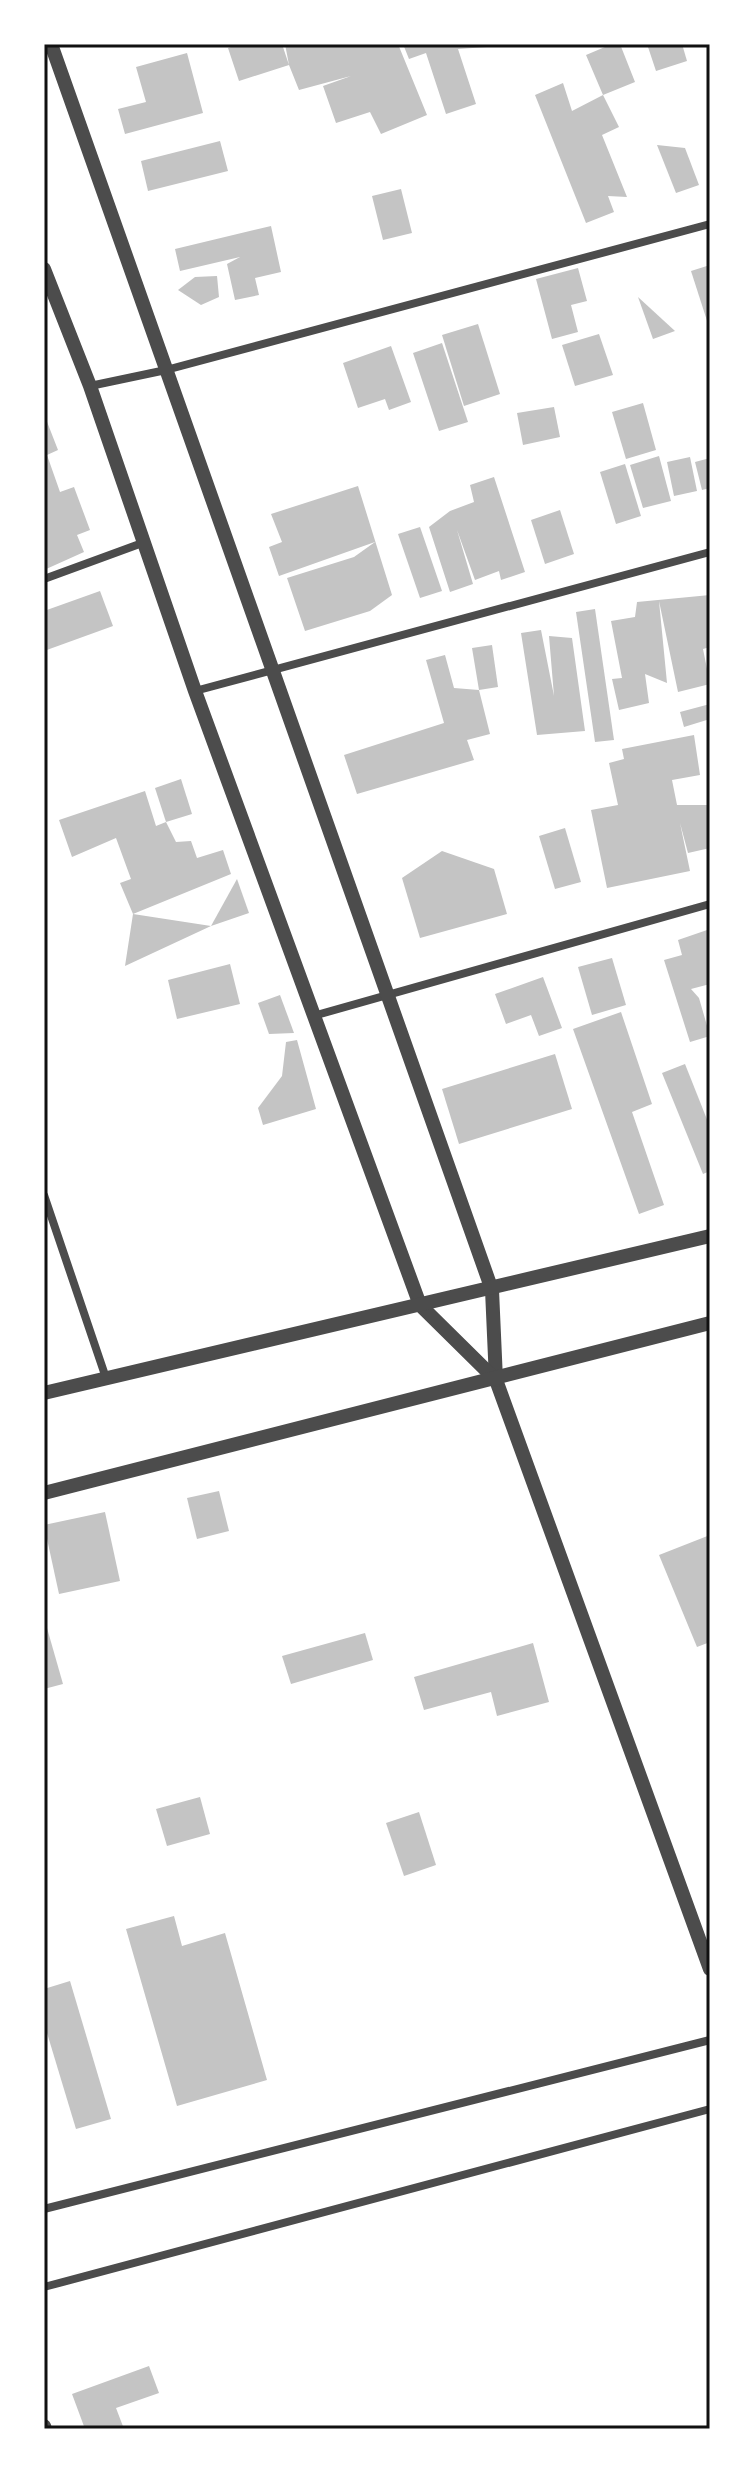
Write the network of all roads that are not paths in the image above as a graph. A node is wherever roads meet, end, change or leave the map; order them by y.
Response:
1 (51, 44) edge
2 (44, 47) edge
3 (710, 224) edge
4 (44, 269) edge
5 (166, 370) junction
6 (90, 386) junction
7 (146, 542) junction
8 (710, 552) edge
9 (44, 579) edge
10 (271, 670) junction
11 (195, 691) junction
12 (710, 904) edge
13 (386, 997) junction
14 (313, 1016) junction
15 (44, 1195) edge
16 (710, 1236) edge
17 (492, 1290) junction
18 (420, 1305) junction
19 (710, 1323) edge
20 (106, 1378) junction
21 (496, 1380) junction
22 (44, 1393) edge
23 (44, 1493) edge
24 (710, 1969) edge
25 (710, 2040) edge
26 (710, 2109) edge
27 (44, 2209) edge
28 (44, 2287) edge

1 - 2 street
1 - 5 street
3 - 5 street
4 - 6 street
5 - 6 street
5 - 10 street
6 - 7 street
7 - 9 street
7 - 11 street
8 - 10 street
10 - 11 street
10 - 13 street
11 - 14 street
12 - 13 street
13 - 14 street
13 - 17 street
14 - 18 street
15 - 20 street
16 - 17 street
17 - 18 street
17 - 21 street
18 - 20 street
18 - 21 street
19 - 21 street
20 - 22 street
21 - 23 street
21 - 24 street
25 - 27 street
26 - 28 street

